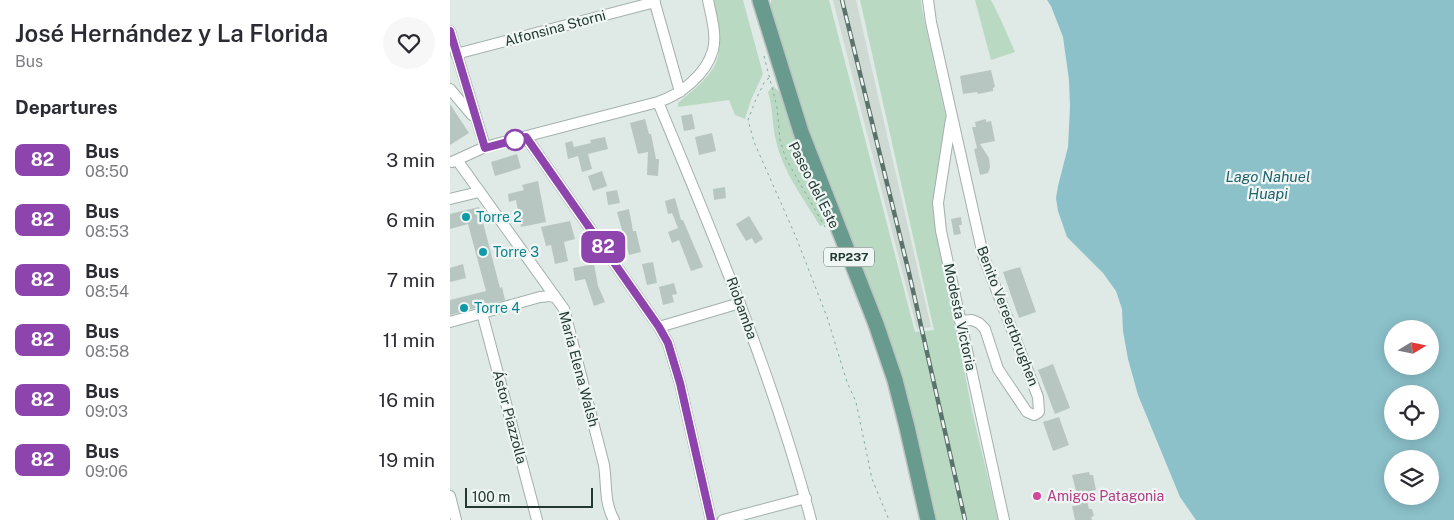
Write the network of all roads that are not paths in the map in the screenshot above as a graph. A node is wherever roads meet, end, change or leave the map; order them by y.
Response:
1 (708, 0) edge
2 (760, 0) edge
3 (928, 0) edge
4 (655, 1) edge
5 (450, 31) edge
6 (456, 54) junction
7 (450, 89) edge
8 (680, 92) junction
9 (658, 102) junction
10 (952, 112) junction
11 (476, 120) junction
12 (526, 137) junction
13 (485, 148) junction
14 (453, 162) edge
15 (480, 192) junction
16 (450, 199) edge
17 (556, 298) junction
18 (740, 303) junction
19 (482, 313) junction
20 (960, 321) junction
21 (450, 322) edge
22 (659, 327) junction
23 (450, 496) edge
24 (806, 498) junction
25 (456, 520) edge
26 (538, 520) edge
27 (614, 520) edge
28 (711, 520) edge
29 (723, 520) edge
30 (811, 520) edge
31 (928, 520) edge
32 (1004, 520) edge

1 - 8 street
2 - 31 main road, RP237
3 - 10 street, Benito Vereertbrughen
4 - 6 street, Alfonsina Storni
4 - 8 street
5 - 6 street
6 - 11 street
7 - 11 street
8 - 9 street
9 - 12 street
9 - 18 street, Riobamba
10 - 20 street, Modesta Victoria
10 - 20 street, Benito Vereertbrughen
11 - 13 street
12 - 13 street
12 - 22 street
13 - 14 street
14 - 15 street, Maria Elena Walsh
15 - 16 street
15 - 17 street, Maria Elena Walsh
17 - 19 street
17 - 27 street, Maria Elena Walsh
18 - 22 street
18 - 24 street, Riobamba
19 - 21 street
19 - 26 street, Ástor Piazzolla
20 - 32 street, Modesta Victoria
22 - 28 street
23 - 25 street
24 - 29 street
24 - 30 street, Riobamba

